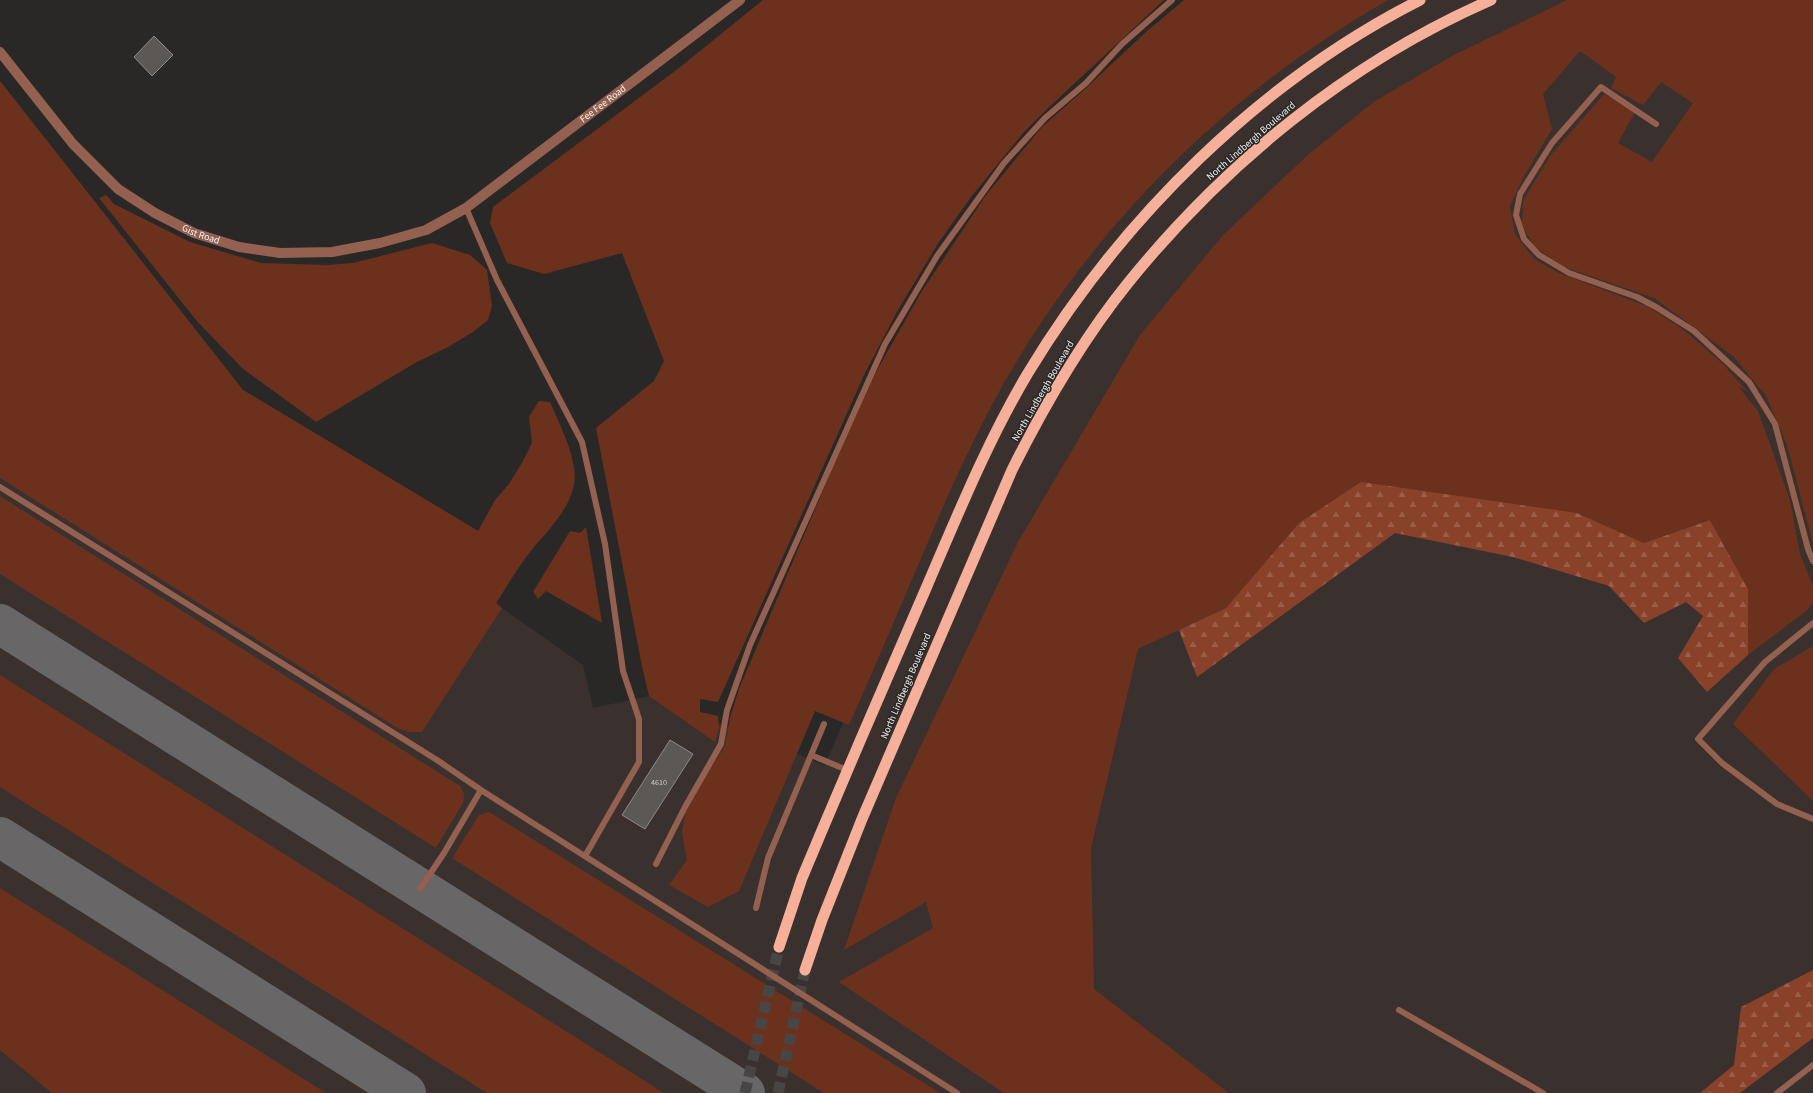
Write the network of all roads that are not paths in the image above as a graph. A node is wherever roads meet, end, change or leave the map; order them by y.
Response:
1 (740, 0) edge
2 (1172, 0) edge
3 (1420, 0) edge
4 (1491, 0) edge
5 (0, 52) edge
6 (1656, 124) dead end
7 (466, 208) junction
8 (0, 487) edge
9 (1813, 561) edge
10 (1813, 623) edge
11 (824, 724) dead end
12 (811, 755) junction
13 (847, 770) junction
14 (481, 790) junction
15 (1813, 819) edge
16 (585, 856) junction
17 (656, 864) dead end
18 (420, 889) dead end
19 (756, 908) dead end
20 (779, 947) tunnel mouth
21 (805, 970) tunnel mouth
22 (1399, 1010) dead end
23 (1813, 1065) edge
24 (957, 1093) edge
25 (1543, 1093) edge
26 (1777, 1093) edge

1 - 7 street, Fee Fee Road
2 - 17 lane
3 - 13 highway, North Lindbergh Boulevard
4 - 21 highway, North Lindbergh Boulevard
5 - 7 street, Gist Road
6 - 9 lane
7 - 16 lane
8 - 14 lane
10 - 15 lane
11 - 12 lane
12 - 13 lane
12 - 19 lane
13 - 20 highway, North Lindbergh Boulevard
14 - 16 lane
14 - 18 lane
16 - 24 lane
22 - 25 lane
23 - 26 lane

